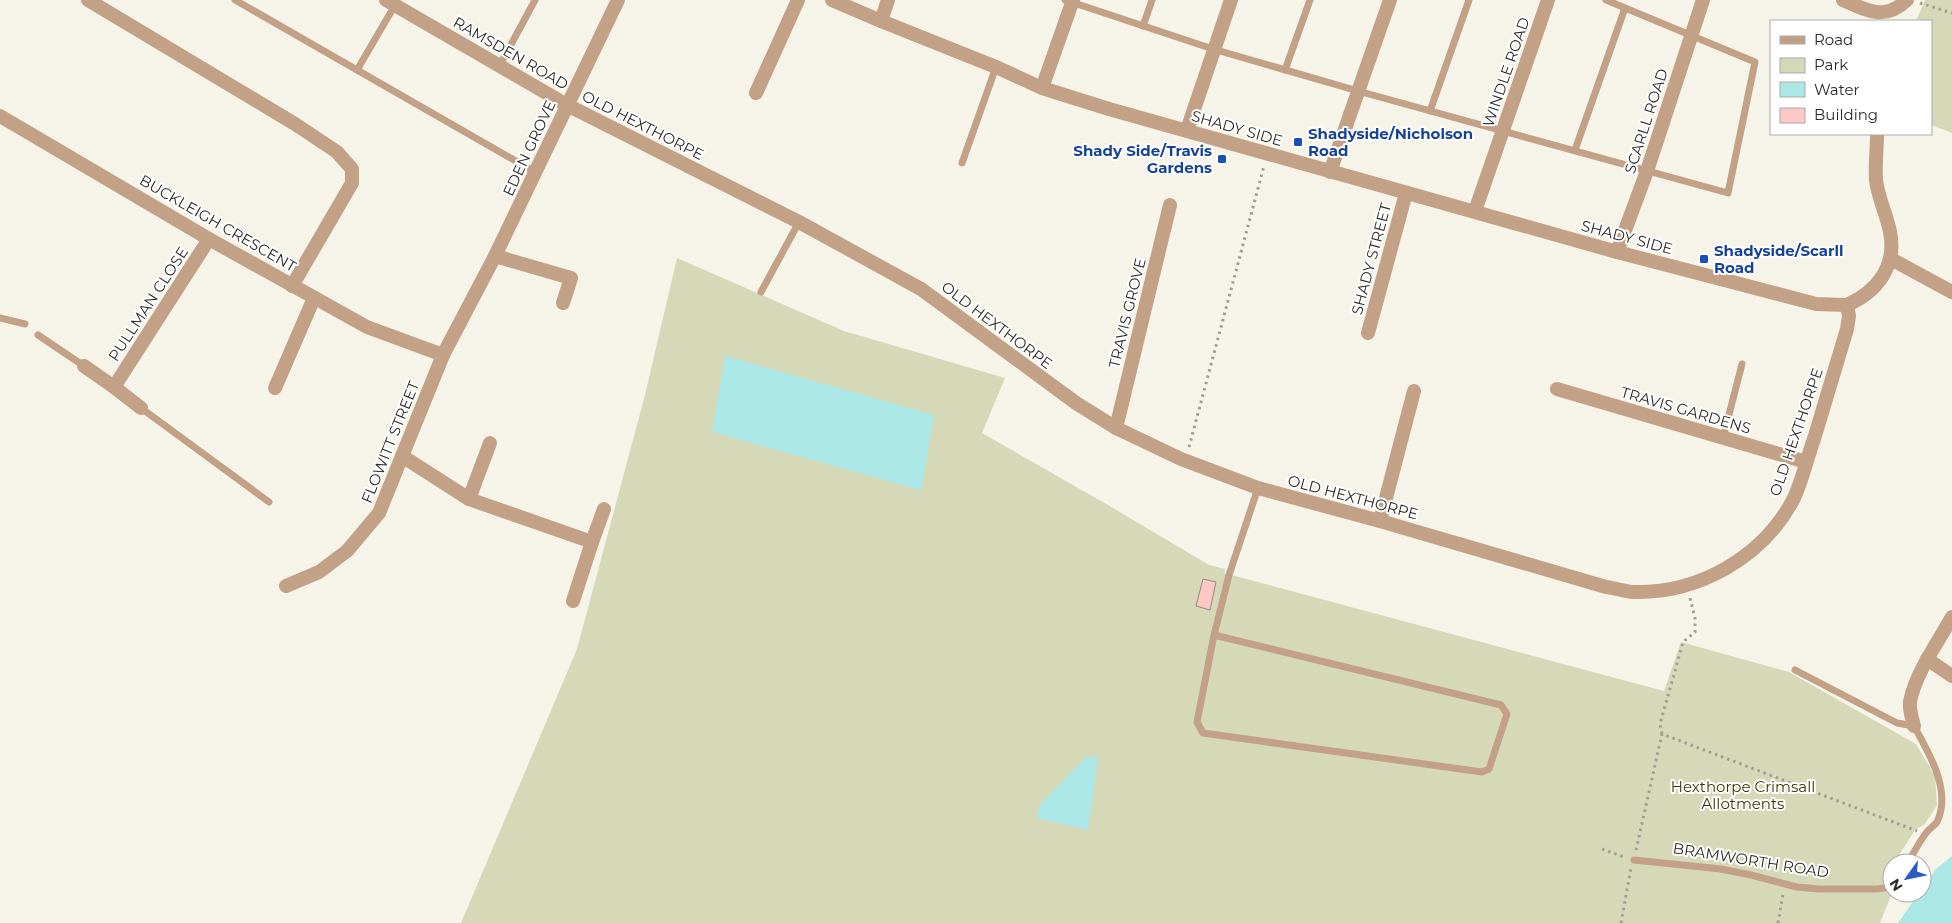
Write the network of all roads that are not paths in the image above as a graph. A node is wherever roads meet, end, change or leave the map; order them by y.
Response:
1 (88, 0) edge
2 (235, 0) edge
3 (535, 0) edge
4 (618, 0) edge
5 (798, 0) edge
6 (832, 0) edge
7 (888, 0) edge
8 (1152, 0) edge
9 (1231, 0) edge
10 (1310, 0) edge
11 (1390, 0) edge
12 (1470, 0) edge
13 (1548, 0) edge
14 (1606, 0) edge
15 (1703, 0) edge
16 (1843, 0) edge
17 (1070, 1) edge
18 (1913, 1) edge
19 (390, 3) edge
20 (1625, 8) junction
21 (1882, 17) edge
22 (880, 21) junction
23 (1143, 26) junction
24 (1692, 35) junction
25 (1213, 49) junction
26 (500, 65) junction
27 (996, 67) junction
28 (357, 70) junction
29 (1285, 70) junction
30 (1042, 88) junction
31 (1358, 92) junction
32 (756, 93) dead end
33 (567, 105) junction
34 (1430, 110) junction
35 (0, 116) edge
36 (1186, 130) junction
37 (1503, 130) junction
38 (1877, 135) edge
39 (1575, 150) junction
40 (962, 163) dead end
41 (1647, 171) junction
42 (535, 172) junction
43 (1330, 172) junction
44 (1406, 194) junction
45 (1170, 206) dead end
46 (1474, 211) junction
47 (799, 222) junction
48 (209, 239) junction
49 (1618, 252) junction
50 (495, 256) junction
51 (1891, 259) junction
52 (292, 286) junction
53 (762, 292) dead end
54 (1952, 292) edge
55 (314, 298) junction
56 (563, 303) dead end
57 (1847, 305) junction
58 (0, 318) edge
59 (25, 324) dead end
60 (1368, 333) dead end
61 (38, 335) dead end
62 (443, 354) junction
63 (1742, 364) dead end
64 (84, 366) joint
65 (114, 387) junction
66 (275, 388) dead end
67 (1557, 390) dead end
68 (1414, 391) dead end
69 (141, 408) joint
70 (1116, 428) junction
71 (1723, 438) junction
72 (490, 443) dead end
73 (402, 456) junction
74 (1806, 462) junction
75 (1258, 488) junction
76 (469, 499) junction
77 (269, 502) dead end
78 (604, 509) dead end
79 (1380, 521) junction
80 (592, 542) junction
81 (286, 586) dead end
82 (573, 601) dead end
83 (1952, 617) edge
84 (1214, 635) junction
85 (1927, 659) junction
86 (1795, 670) dead end
87 (1952, 676) edge
88 (1914, 726) junction
89 (1914, 853) edge
90 (1634, 860) road end
91 (1882, 888) edge

1 - 52 street, BUCKLEIGH CRESCENT
2 - 28 lane
3 - 26 lane
4 - 33 street, EDEN GROVE
5 - 32 street
6 - 22 street, SHADY SIDE
7 - 22 street
8 - 23 lane
9 - 25 street
10 - 29 lane
11 - 31 street
12 - 34 lane
13 - 37 street, WINDLE ROAD
14 - 20 lane
15 - 24 street, SCARLL ROAD
16 - 21 street
17 - 23 lane
17 - 30 street
18 - 21 street
19 - 26 street, RAMSDEN ROAD
19 - 28 lane
20 - 24 lane
20 - 39 lane
22 - 27 street, SHADY SIDE
23 - 25 lane
24 - 41 street, SCARLL ROAD
24 - 41 lane
25 - 29 lane
25 - 36 street
26 - 33 street, RAMSDEN ROAD
27 - 30 street, SHADY SIDE
27 - 40 lane
28 - 42 lane
29 - 31 lane
30 - 36 street, SHADY SIDE
31 - 34 lane
31 - 43 street
33 - 42 street, EDEN GROVE
33 - 47 street, OLD HEXTHORPE
34 - 37 lane
35 - 48 street, BUCKLEIGH CRESCENT
36 - 43 street, SHADY SIDE
37 - 39 lane
37 - 46 street, WINDLE ROAD
38 - 51 street
39 - 41 lane
41 - 49 street, SCARLL ROAD
42 - 50 street, EDEN GROVE
43 - 44 street, SHADY SIDE
44 - 46 street, SHADY SIDE
44 - 60 street, SHADY STREET
45 - 70 street, TRAVIS GROVE
46 - 49 street, SHADY SIDE
47 - 53 lane
47 - 70 street, OLD HEXTHORPE
48 - 52 street, BUCKLEIGH CRESCENT
48 - 65 street, PULLMAN CLOSE
49 - 57 street, SHADY SIDE
50 - 56 street
50 - 62 street, EDEN GROVE
51 - 54 street
51 - 57 street
52 - 55 street
55 - 62 street
55 - 66 street
57 - 74 street, OLD HEXTHORPE
58 - 59 lane
61 - 64 lane
62 - 73 street, FLOWITT STREET
63 - 71 lane
64 - 65 street, PULLMAN CLOSE
65 - 69 street, PULLMAN CLOSE
67 - 71 street, TRAVIS GARDENS
68 - 79 street
69 - 77 lane
70 - 75 street, OLD HEXTHORPE
71 - 74 street, TRAVIS GARDENS
72 - 76 street
73 - 76 street
73 - 81 street, FLOWITT STREET
74 - 79 street, OLD HEXTHORPE
75 - 79 street, OLD HEXTHORPE
75 - 84 lane
76 - 80 street
78 - 80 street
80 - 82 street
83 - 85 street
84 - 84 lane
85 - 87 street
85 - 88 street
86 - 88 lane
88 - 89 lane
90 - 91 lane, BRAMWORTH ROAD

